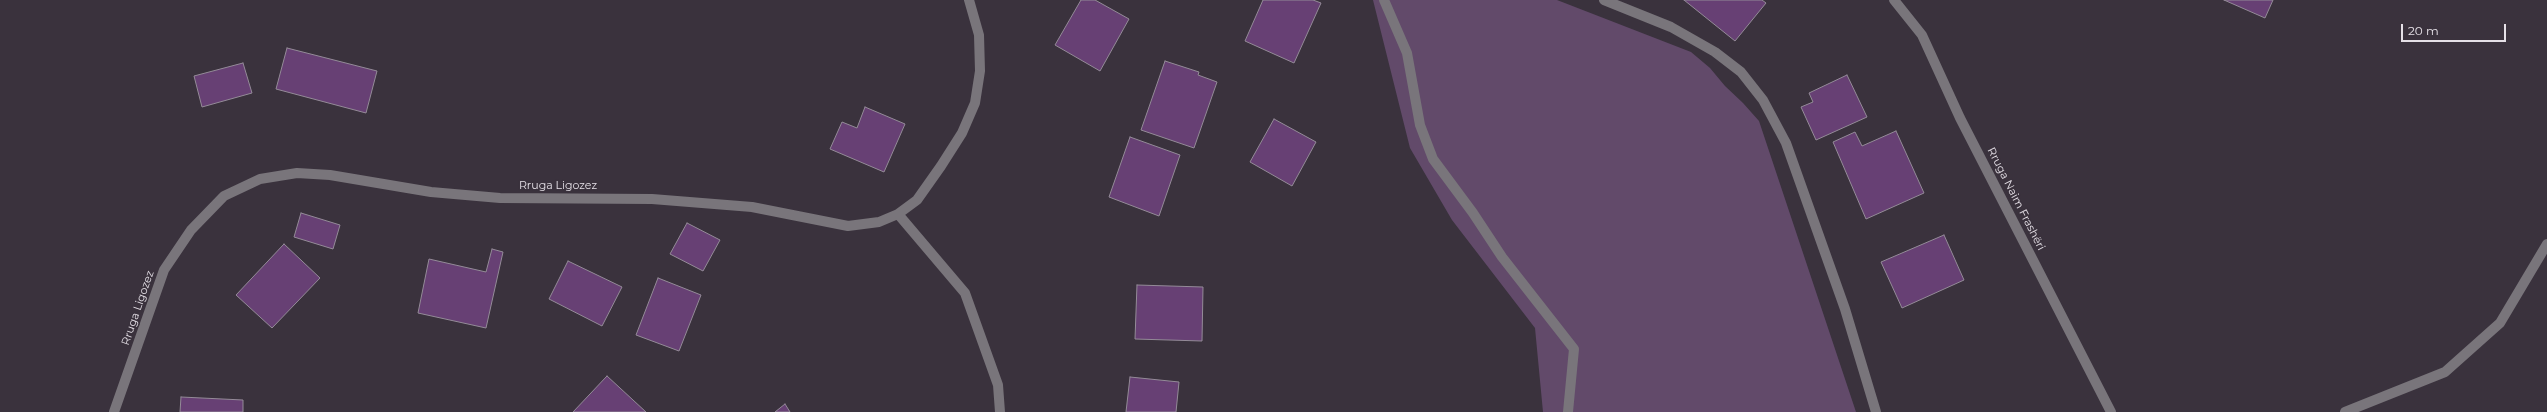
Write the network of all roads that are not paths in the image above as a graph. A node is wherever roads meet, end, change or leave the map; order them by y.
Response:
1 (969, 0) edge
2 (1384, 0) edge
3 (1604, 0) edge
4 (1894, 0) edge
5 (898, 214) junction
6 (2547, 244) edge
7 (114, 412) edge
8 (1000, 412) edge
9 (1568, 412) edge
10 (1876, 412) edge
11 (2111, 412) edge
12 (2345, 412) edge

1 - 5 street, Rruga Ligozez
2 - 9 street
3 - 10 street
4 - 11 street, Rruga Naim Frashëri
5 - 7 street, Rruga Ligozez
5 - 8 street
6 - 12 street

